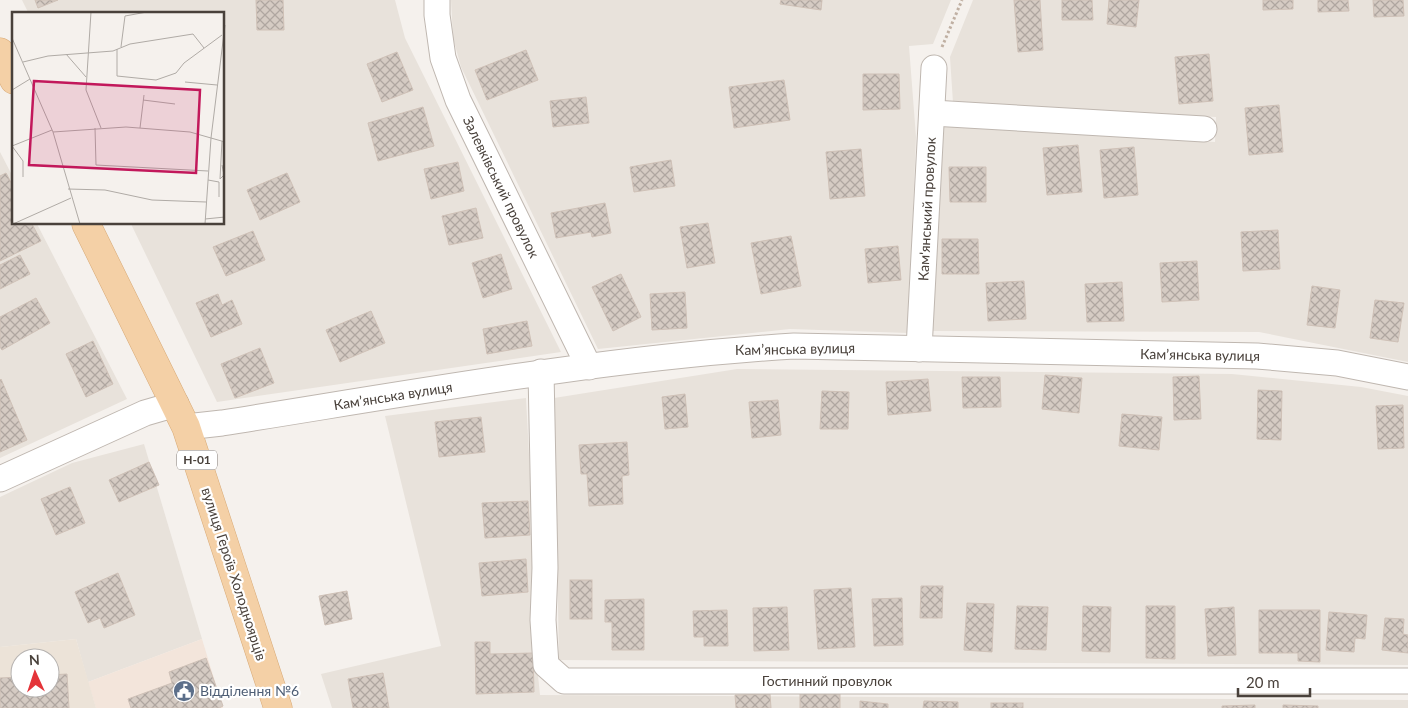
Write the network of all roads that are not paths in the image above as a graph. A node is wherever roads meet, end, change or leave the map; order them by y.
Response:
1 (437, 0) edge
2 (0, 52) edge
3 (934, 68) road end
4 (12, 76) edge
5 (932, 113) junction
6 (1204, 129) dead end
7 (86, 225) edge
8 (919, 349) junction
9 (589, 367) junction
10 (541, 372) junction
11 (1408, 378) edge
12 (181, 415) junction
13 (0, 479) edge
14 (1408, 681) edge
15 (278, 708) edge

1 - 9 street, Залевківський провулок
2 - 4 main road
3 - 5 street, Кам'янський провулок
5 - 6 street
5 - 8 street, Кам'янський провулок
7 - 12 main road, вулиця Героїв Холодноярців / Н-01
8 - 9 street, Камʼянська вулиця
8 - 11 street, Камʼянська вулиця
9 - 10 street, Камʼянська вулиця
10 - 12 street, Камʼянська вулиця
10 - 14 street, Гостинний провулок
12 - 13 street, Камʼянська вулиця
12 - 15 main road, вулиця Героїв Холодноярців / Н-01

